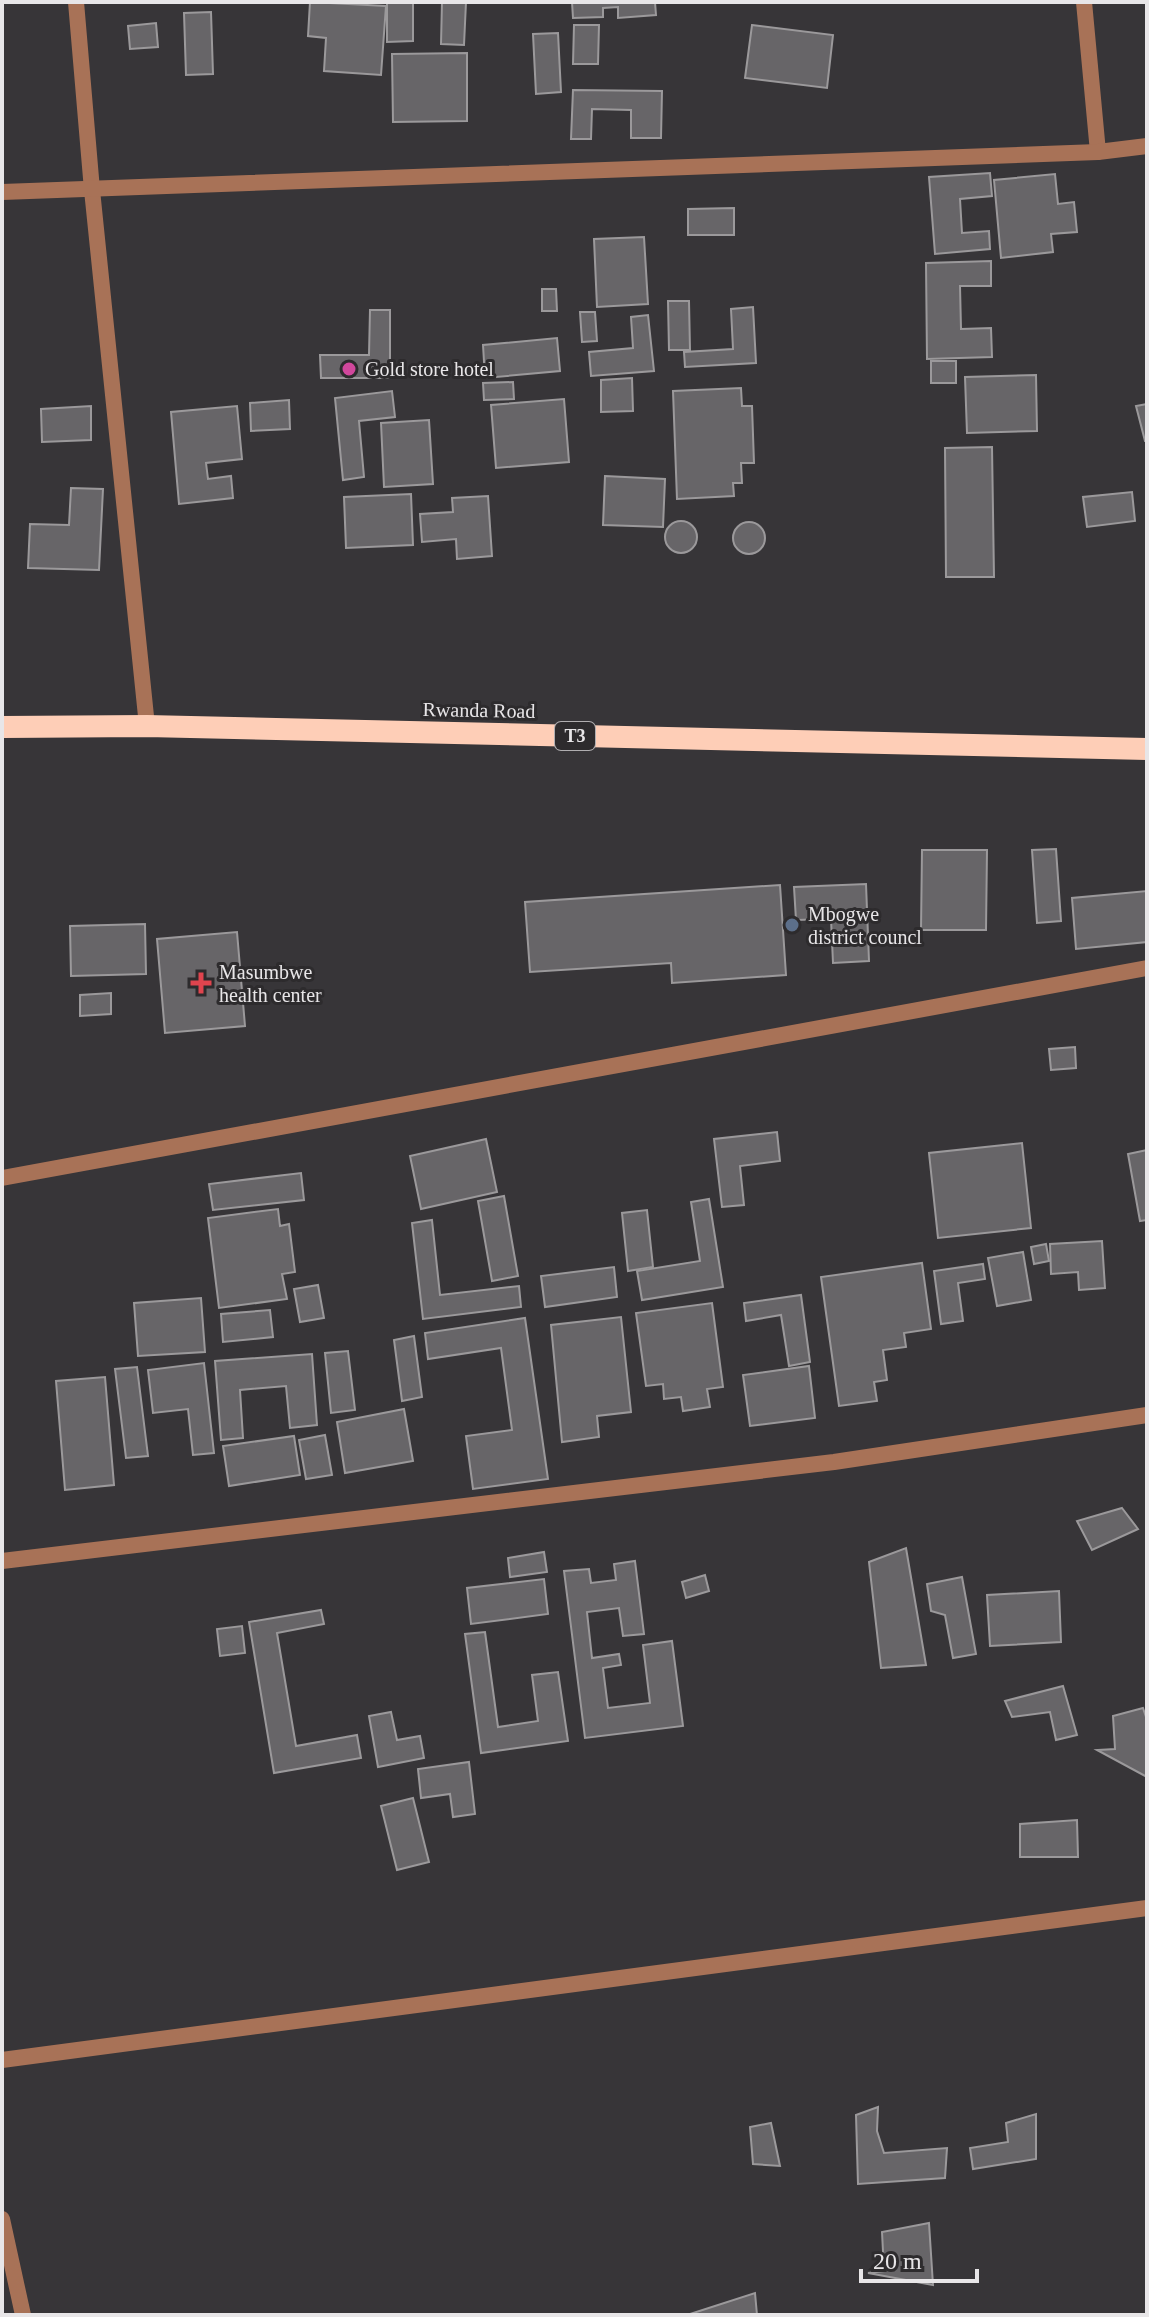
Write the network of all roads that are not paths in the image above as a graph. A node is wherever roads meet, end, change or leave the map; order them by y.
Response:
1 (76, 2) edge
2 (1084, 2) edge
3 (1147, 146) edge
4 (1098, 152) junction
5 (92, 190) junction
6 (2, 192) edge
7 (147, 726) junction
8 (2, 727) edge
9 (1147, 749) edge
10 (1147, 968) edge
11 (2, 1178) edge
12 (1147, 1415) edge
13 (2, 1561) edge
14 (1147, 1908) edge
15 (2, 2060) edge
16 (2, 2219) edge
17 (23, 2315) edge

1 - 5 street
2 - 4 street
3 - 4 street
4 - 5 street
5 - 6 street
5 - 7 street
7 - 8 highway, Rwanda Road / T3
7 - 9 highway, Rwanda Road / T3
10 - 11 street
12 - 13 street
14 - 15 street
16 - 17 street

